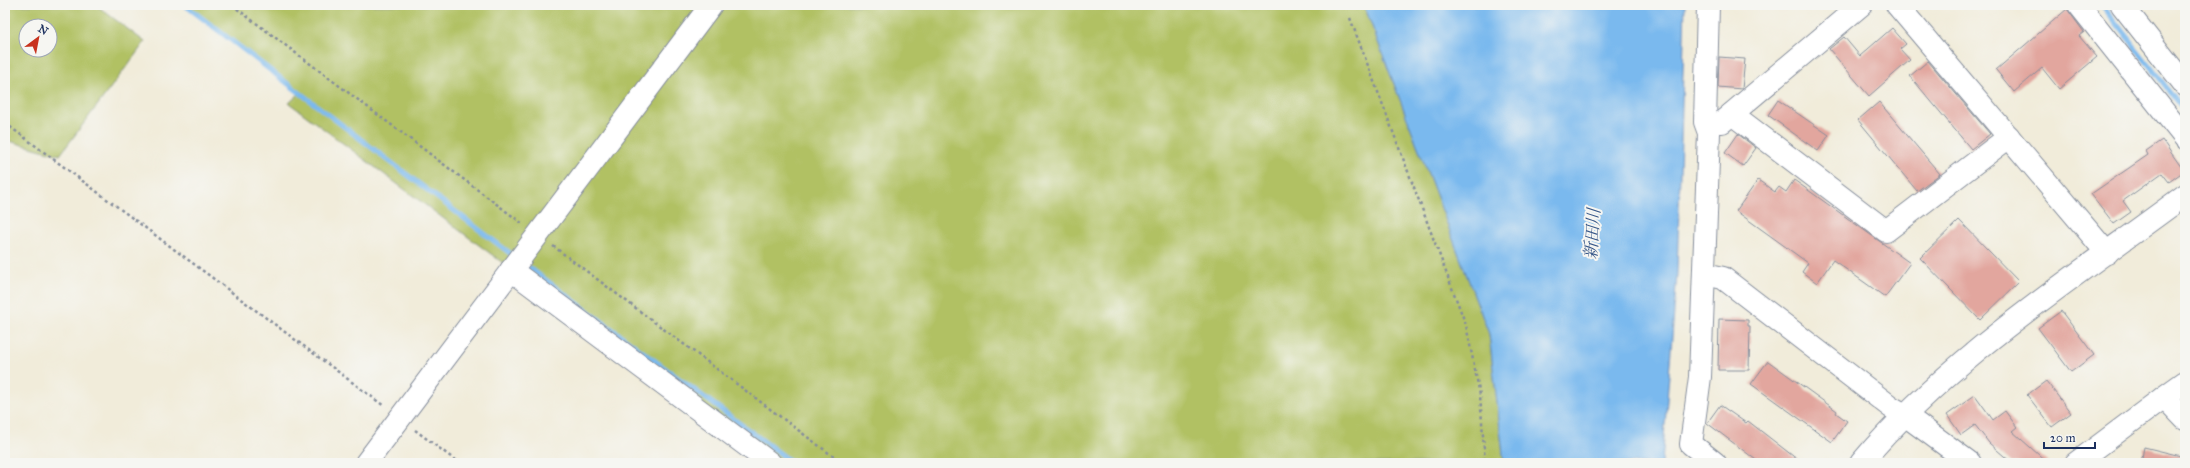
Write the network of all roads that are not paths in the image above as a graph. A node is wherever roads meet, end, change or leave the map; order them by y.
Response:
1 (711, 5) edge
2 (1708, 5) edge
3 (1861, 5) edge
4 (1897, 5) edge
5 (2078, 5) edge
6 (2122, 5) edge
7 (2185, 85) edge
8 (1732, 114) junction
9 (1709, 133) junction
10 (2009, 137) junction
11 (2185, 138) edge
12 (2185, 195) edge
13 (2106, 253) junction
14 (511, 270) junction
15 (1705, 274) junction
16 (2185, 382) edge
17 (2164, 397) junction
18 (1906, 415) junction
19 (2185, 419) edge
20 (366, 463) edge
21 (770, 463) edge
22 (1715, 463) edge
23 (1861, 463) edge
24 (1970, 463) edge
25 (2076, 463) edge

1 - 14 street
2 - 9 street
3 - 8 street
4 - 10 street
5 - 11 street
6 - 7 street
8 - 9 street
8 - 10 street
9 - 15 street
10 - 13 street
12 - 13 street
13 - 18 street
14 - 20 street
14 - 21 street
15 - 18 street
15 - 22 street
16 - 17 street
17 - 19 street
17 - 25 street
18 - 23 street
18 - 24 street

